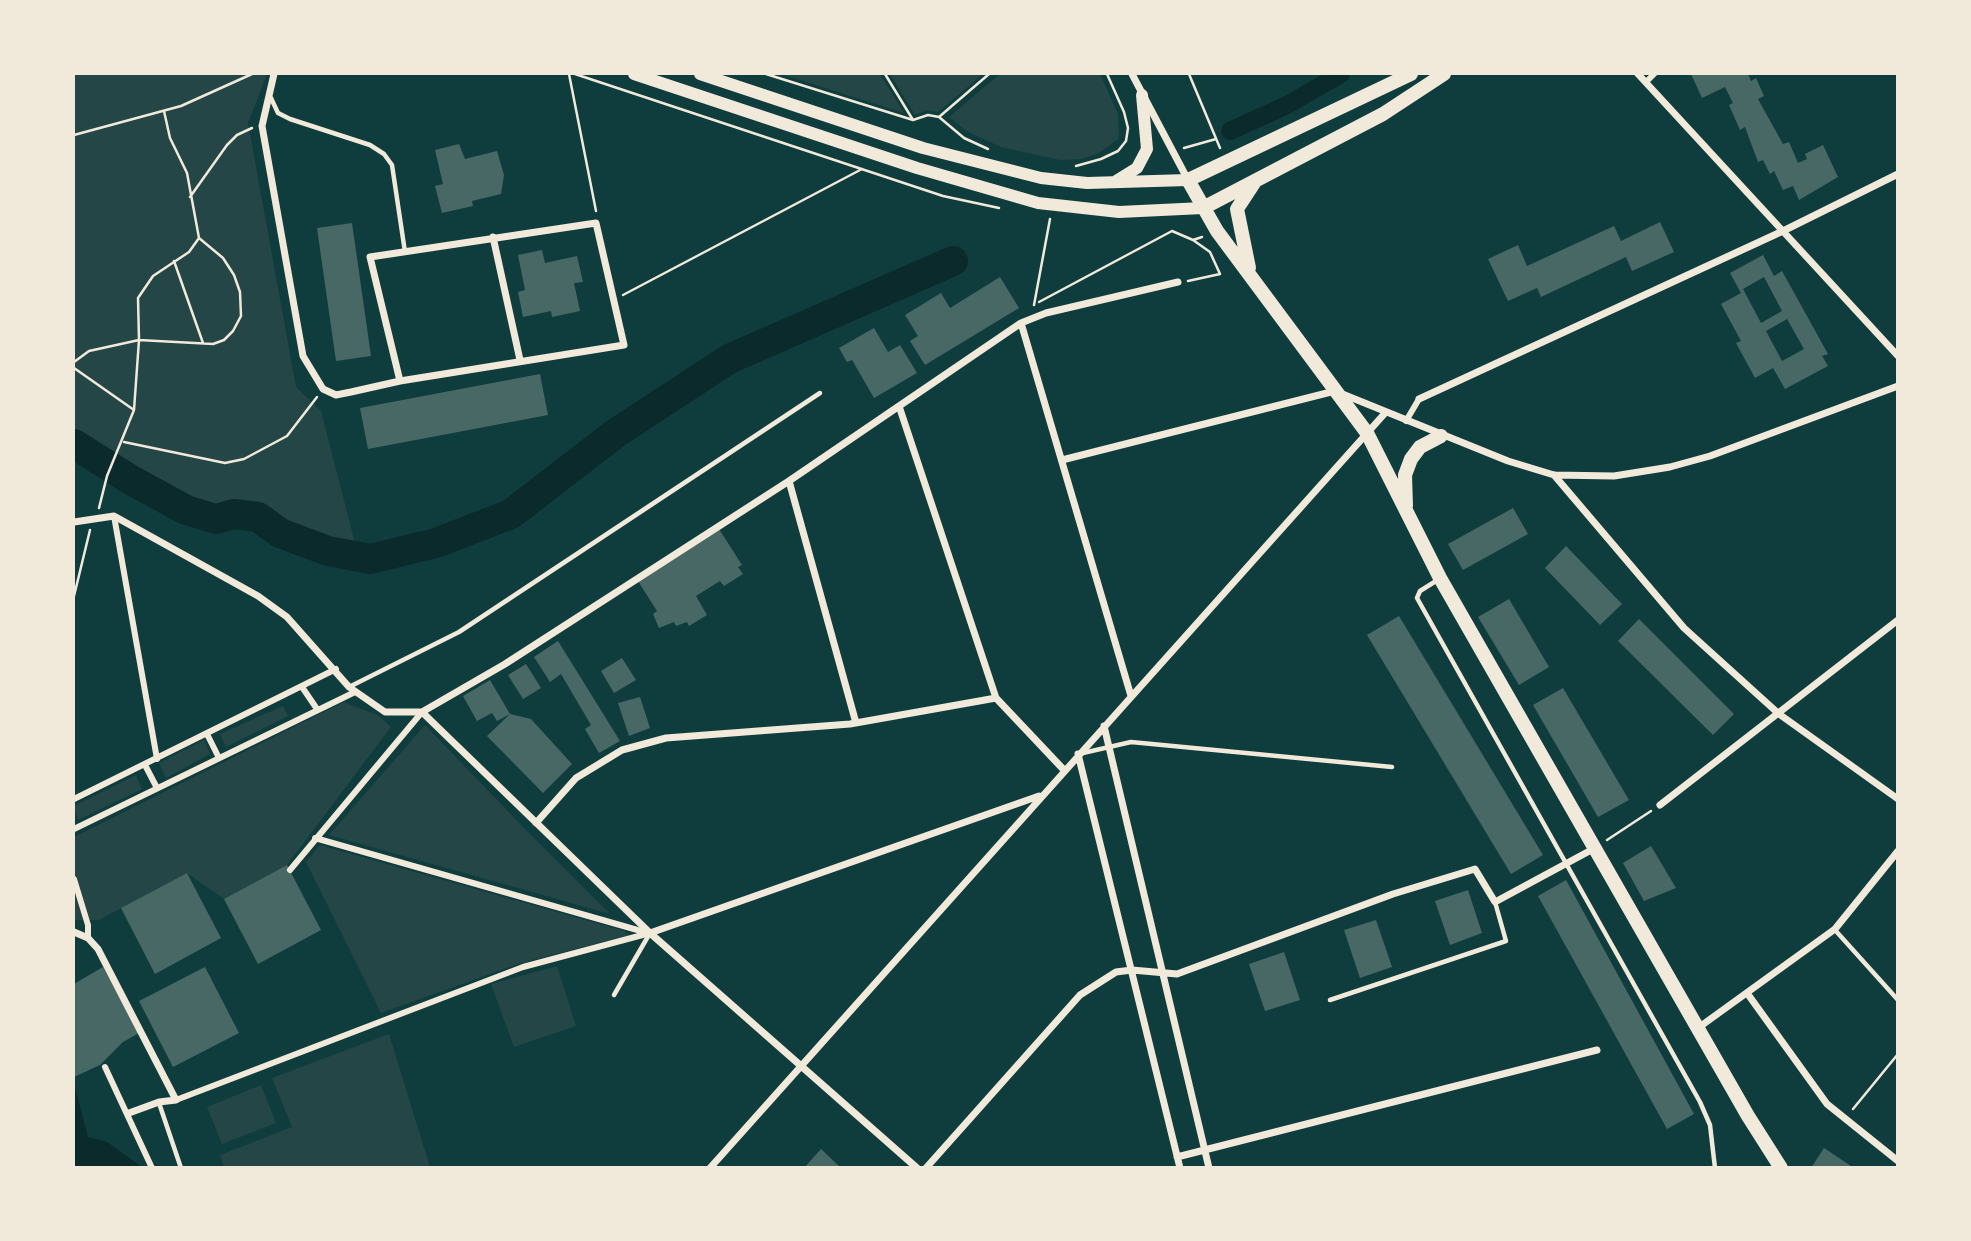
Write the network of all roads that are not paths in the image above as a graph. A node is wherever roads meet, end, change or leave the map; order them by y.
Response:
1 (274, 74) edge
2 (634, 74) edge
3 (700, 74) edge
4 (1410, 74) edge
5 (1444, 74) edge
6 (1638, 74) edge
7 (1654, 74) edge
8 (1135, 75) edge
9 (1646, 82) junction
10 (269, 90) junction
11 (1142, 95) junction
12 (1898, 174) edge
13 (1188, 180) junction
14 (1255, 181) junction
15 (1114, 182) junction
16 (1203, 208) junction
17 (1783, 231) junction
18 (492, 237) junction
19 (405, 252) junction
20 (1251, 276) junction
21 (1178, 282) road end
22 (1021, 323) junction
23 (1898, 356) edge
24 (520, 360) junction
25 (400, 381) junction
26 (1898, 386) edge
27 (1335, 391) junction
28 (820, 393) dead end
29 (1419, 399) joint
30 (899, 406) junction
31 (1386, 412) junction
32 (1406, 421) junction
33 (1367, 433) junction
34 (1441, 436) junction
35 (1062, 460) junction
36 (1554, 475) junction
37 (789, 481) junction
38 (1406, 511) junction
39 (114, 516) junction
40 (74, 522) edge
41 (1440, 578) junction
42 (1898, 620) edge
43 (336, 669) junction
44 (302, 687) junction
45 (352, 689) junction
46 (1130, 696) junction
47 (996, 698) junction
48 (317, 709) junction
49 (422, 712) junction
50 (1779, 714) junction
51 (856, 723) junction
52 (1104, 726) junction
53 (207, 734) junction
54 (1109, 746) junction
55 (1078, 754) junction
56 (219, 758) junction
57 (157, 759) junction
58 (145, 765) junction
59 (1392, 766) dead end
60 (1064, 769) junction
61 (157, 788) junction
62 (1042, 795) junction
63 (1898, 799) edge
64 (74, 800) edge
65 (1660, 804) road end
66 (536, 822) junction
67 (74, 829) edge
68 (315, 838) junction
69 (1595, 848) junction
70 (1898, 851) edge
71 (1565, 866) junction
72 (290, 870) dead end
73 (74, 879) edge
74 (1495, 902) junction
75 (1835, 929) junction
76 (74, 932) edge
77 (650, 933) junction
78 (88, 938) junction
79 (1132, 970) junction
80 (1162, 971) junction
81 (1747, 993) junction
82 (614, 995) dead end
83 (1330, 1000) dead end
84 (1898, 1000) edge
85 (1698, 1028) junction
86 (1597, 1050) dead end
87 (802, 1064) junction
88 (105, 1067) dead end
89 (176, 1100) junction
90 (159, 1102) junction
91 (129, 1113) junction
92 (1205, 1150) junction
93 (1177, 1157) junction
94 (1898, 1161) edge
95 (152, 1167) edge
96 (181, 1167) edge
97 (710, 1167) edge
98 (917, 1167) edge
99 (926, 1167) edge
100 (1180, 1167) edge
101 (1209, 1167) edge
102 (1715, 1167) edge
103 (1782, 1167) edge

1 - 10 street
2 - 16 street
3 - 15 street
4 - 13 main road
5 - 14 main road
6 - 9 street
7 - 9 street
8 - 11 street
9 - 17 street
10 - 19 lane
10 - 25 street
11 - 13 street
11 - 15 street
12 - 17 street
13 - 15 street
13 - 16 main road
14 - 16 main road
14 - 20 main road
16 - 20 main road
17 - 23 street
17 - 29 street
18 - 19 street
18 - 24 street
18 - 24 street
19 - 25 street
20 - 27 main road
21 - 22 street
22 - 30 street
22 - 35 street
24 - 25 street
26 - 36 street
27 - 31 street
27 - 33 main road
27 - 35 street
28 - 45 lane
29 - 32 street
30 - 37 street
30 - 47 street
31 - 32 street
31 - 33 street
32 - 34 street
33 - 38 main road
33 - 46 street
34 - 36 street
34 - 38 main road
35 - 46 street
36 - 50 street
37 - 49 street
37 - 51 street
38 - 41 main road
39 - 40 street
39 - 43 street
39 - 57 street
41 - 69 main road
41 - 71 lane
42 - 50 street
43 - 44 street
43 - 45 street
44 - 48 street
44 - 53 street
45 - 48 street
45 - 49 street
46 - 52 street
47 - 51 street
47 - 60 street
48 - 56 street
49 - 66 street
49 - 68 street
50 - 63 street
50 - 65 street
51 - 66 street
52 - 54 street
52 - 55 street
53 - 56 street
53 - 57 street
54 - 55 lane
54 - 59 lane
54 - 80 street
55 - 60 street
55 - 79 street
56 - 61 street
57 - 58 street
58 - 61 street
58 - 64 street
60 - 62 street
61 - 67 street
62 - 77 street
62 - 87 street
66 - 77 street
68 - 72 street
68 - 77 street
69 - 71 street
69 - 85 main road
70 - 75 street
71 - 74 street
71 - 102 lane
73 - 78 street
74 - 80 street
74 - 83 lane
75 - 81 street
75 - 84 lane
76 - 78 street
77 - 82 lane
77 - 87 street
77 - 89 street
78 - 89 street
79 - 80 street
79 - 93 street
79 - 99 street
80 - 92 street
81 - 85 street
81 - 94 street
85 - 103 main road
86 - 92 street
87 - 97 street
87 - 98 street
88 - 91 street
89 - 90 street
90 - 91 street
90 - 96 lane
91 - 95 street
92 - 93 street
92 - 101 street
93 - 100 street

